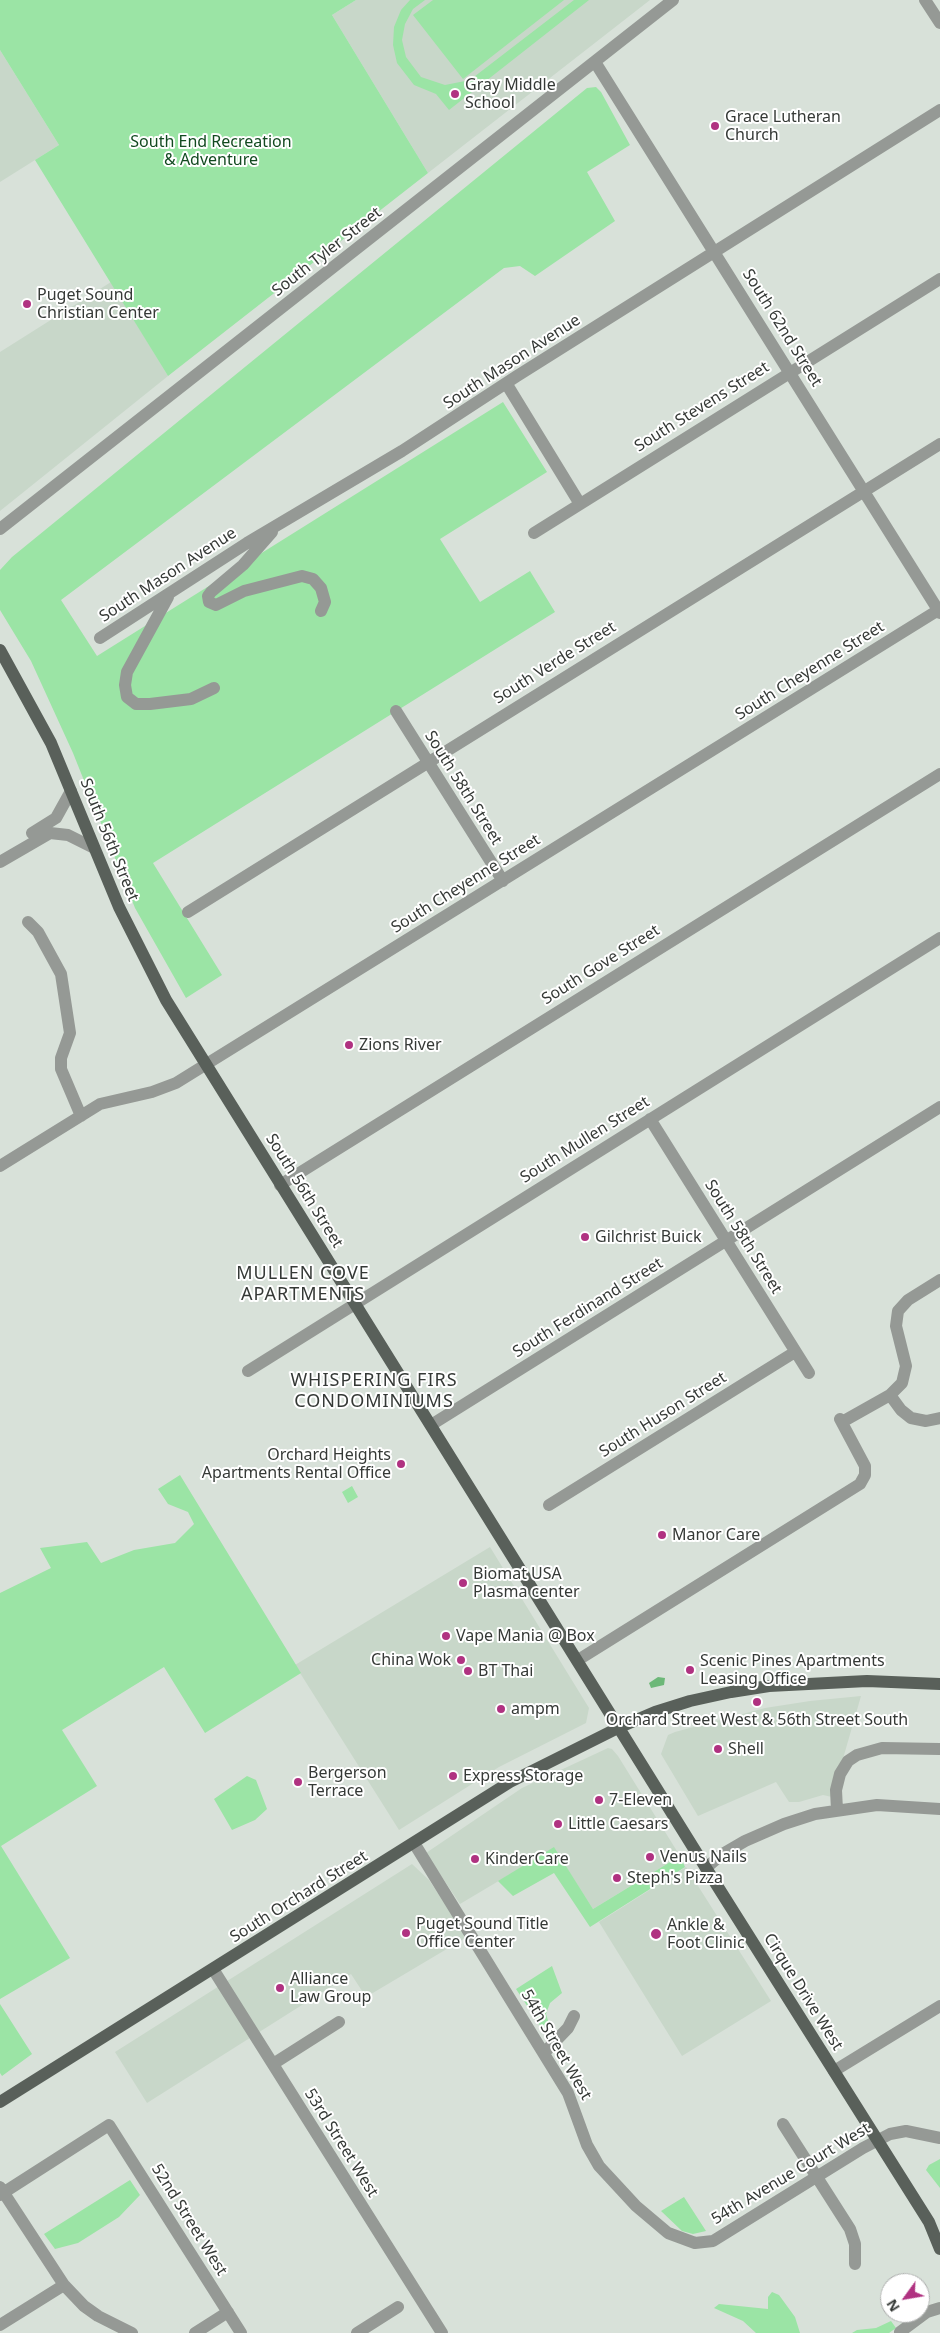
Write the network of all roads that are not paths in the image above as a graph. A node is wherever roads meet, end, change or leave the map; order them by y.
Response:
1 (673, 0) edge
2 (926, 0) edge
3 (940, 23) edge
4 (595, 62) junction
5 (940, 110) edge
6 (715, 252) junction
7 (940, 279) edge
8 (790, 371) junction
9 (506, 383) junction
10 (940, 444) edge
11 (865, 490) junction
12 (580, 504) junction
13 (276, 527) junction
14 (0, 529) edge
15 (534, 533) dead end
16 (169, 594) junction
17 (321, 611) dead end
18 (939, 611) edge
19 (100, 638) dead end
20 (0, 650) edge
21 (214, 688) dead end
22 (396, 711) dead end
23 (427, 762) junction
24 (940, 774) edge
25 (71, 790) junction
26 (94, 848) junction
27 (0, 853) edge
28 (0, 862) edge
29 (503, 881) junction
30 (188, 912) dead end
31 (28, 922) dead end
32 (940, 938) edge
33 (206, 1065) junction
34 (940, 1106) edge
35 (81, 1116) junction
36 (650, 1120) junction
37 (0, 1166) edge
38 (280, 1184) junction
39 (726, 1240) junction
40 (940, 1280) edge
41 (355, 1303) junction
42 (795, 1352) junction
43 (248, 1371) dead end
44 (809, 1373) dead end
45 (890, 1395) junction
46 (940, 1418) edge
47 (431, 1425) junction
48 (549, 1505) dead end
49 (578, 1660) junction
50 (940, 1684) edge
51 (620, 1728) junction
52 (940, 1749) edge
53 (940, 1809) edge
54 (837, 1810) junction
55 (414, 1843) junction
56 (706, 1868) junction
57 (213, 1969) junction
58 (940, 2006) edge
59 (574, 2016) dead end
60 (339, 2022) dead end
61 (544, 2053) junction
62 (273, 2064) junction
63 (834, 2071) junction
64 (0, 2102) edge
65 (783, 2124) dead end
66 (940, 2138) edge
67 (877, 2141) junction
68 (817, 2177) junction
69 (1, 2191) edge
70 (929, 2222) junction
71 (940, 2232) edge
72 (688, 2242) joint
73 (940, 2249) edge
74 (855, 2264) dead end
75 (64, 2285) junction
76 (398, 2307) dead end
77 (940, 2308) edge
78 (228, 2312) junction
79 (0, 2326) edge
80 (900, 2332) edge
81 (132, 2333) edge
82 (195, 2333) edge
83 (241, 2333) edge
84 (357, 2333) edge
85 (442, 2333) edge

1 - 4 street, South Tyler Street
2 - 3 street
4 - 6 street, South 62nd Street
4 - 14 street, South Tyler Street
5 - 6 street, South Mason Avenue
6 - 8 street, South 62nd Street
6 - 9 street, South Mason Avenue
7 - 8 street, South Stevens Street
8 - 11 street, South 62nd Street
8 - 12 street, South Stevens Street
9 - 12 street
9 - 13 street, South Mason Avenue
10 - 11 street, South Verde Street
11 - 18 street, South 62nd Street
11 - 23 street, South Verde Street
12 - 15 street, South Stevens Street
13 - 16 street, South Mason Avenue
13 - 17 street
16 - 19 street, South Mason Avenue
16 - 21 street
18 - 29 street, South Cheyenne Street
20 - 25 main road, South 56th Street
22 - 23 street, South 58th Street
23 - 29 street, South 58th Street
23 - 30 street, South Verde Street
24 - 38 street, South Gove Street
25 - 26 main road, South 56th Street
25 - 27 street
26 - 28 street
26 - 33 main road, South 56th Street
29 - 33 street, South Cheyenne Street
31 - 35 street
32 - 36 street, South Mullen Street
33 - 35 street, South Cheyenne Street
33 - 38 main road, South 56th Street
34 - 39 street, South Ferdinand Street
35 - 37 street, South Cheyenne Street
36 - 39 street, South 58th Street
36 - 41 street, South Mullen Street
38 - 41 main road, South 56th Street
39 - 42 street, South 58th Street
39 - 47 street, South Ferdinand Street
40 - 45 street
41 - 43 street, South Mullen Street
41 - 47 main road, South 56th Street
42 - 44 street, South 58th Street
42 - 48 street, South Huson Street
45 - 46 street
45 - 49 street
47 - 49 main road, South 56th Street
49 - 51 main road, South 56th Street
50 - 51 main road, South Orchard Street
51 - 55 main road, South Orchard Street
51 - 56 main road, Cirque Drive West
52 - 54 street
53 - 54 street
54 - 56 street
55 - 57 main road, South Orchard Street
55 - 61 street, 54th Street West
56 - 63 main road, Cirque Drive West
57 - 62 street, 53rd Street West
57 - 64 main road, South Orchard Street
58 - 63 street
59 - 61 street
60 - 62 street
61 - 72 street, 54th Street West
62 - 85 street, 53rd Street West
63 - 67 main road, Cirque Drive West
65 - 68 street
66 - 67 street, 54th Avenue Court West
67 - 68 street, 54th Avenue Court West
67 - 70 main road, Cirque Drive West
68 - 72 street, 54th Avenue Court West
68 - 74 street
69 - 75 street
69 - 78 street, 52nd Street West
70 - 71 main road, Cirque Drive West
70 - 73 main road, Cirque Drive West
75 - 79 street
75 - 81 street
76 - 84 street
77 - 80 street
78 - 82 street
78 - 83 street, 52nd Street West

